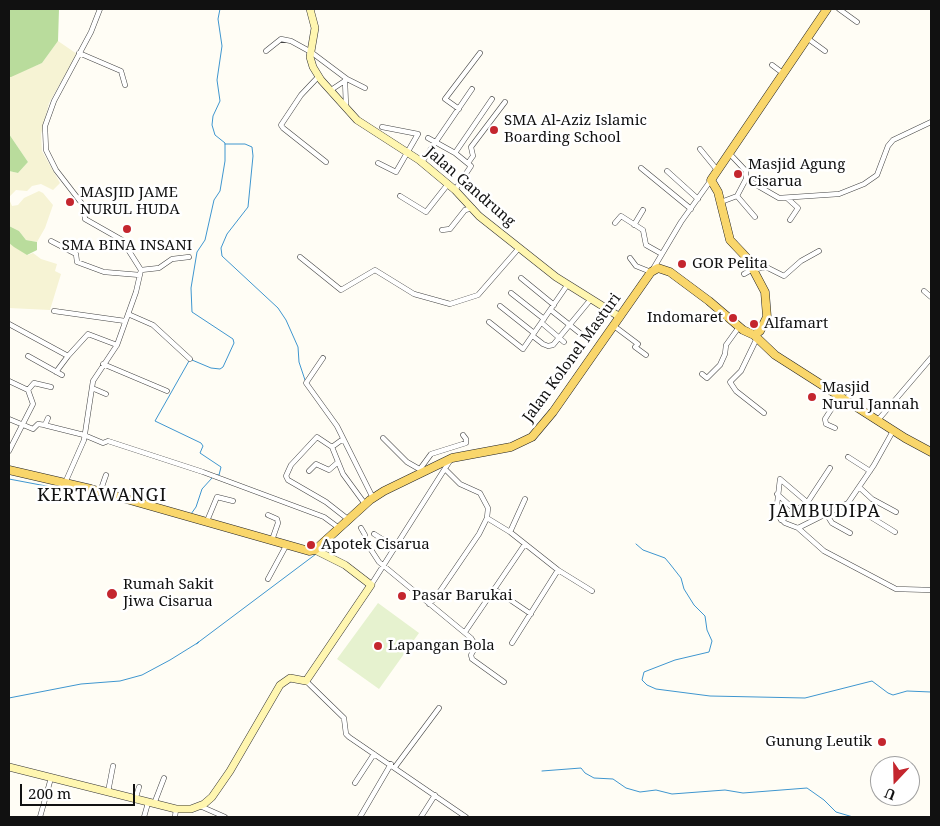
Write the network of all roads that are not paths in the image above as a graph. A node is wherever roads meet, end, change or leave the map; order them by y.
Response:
1 (100, 9) edge
2 (310, 9) edge
3 (828, 9) edge
4 (839, 9) edge
5 (857, 22) dead end
6 (807, 38) junction
7 (266, 51) dead end
8 (825, 51) dead end
9 (80, 53) junction
10 (311, 53) junction
11 (480, 53) dead end
12 (772, 65) dead end
13 (784, 74) junction
14 (318, 77) junction
15 (346, 80) junction
16 (125, 85) dead end
17 (365, 88) dead end
18 (472, 89) dead end
19 (331, 90) junction
20 (492, 99) dead end
21 (504, 102) dead end
22 (346, 106) junction
23 (459, 109) junction
24 (931, 122) edge
25 (382, 126) dead end
26 (428, 138) dead end
27 (436, 142) junction
28 (700, 149) dead end
29 (409, 153) junction
30 (455, 153) junction
31 (729, 153) junction
32 (326, 162) dead end
33 (422, 162) junction
34 (378, 163) dead end
35 (468, 163) junction
36 (641, 168) dead end
37 (667, 170) dead end
38 (718, 170) junction
39 (746, 179) junction
40 (712, 180) junction
41 (448, 184) junction
42 (456, 190) junction
43 (400, 196) dead end
44 (737, 196) junction
45 (787, 198) junction
46 (698, 199) junction
47 (721, 202) junction
48 (473, 208) junction
49 (691, 209) junction
50 (643, 210) dead end
51 (755, 217) dead end
52 (790, 220) dead end
53 (615, 223) dead end
54 (634, 225) junction
55 (442, 230) dead end
56 (51, 241) dead end
57 (519, 248) junction
58 (819, 251) dead end
59 (662, 254) junction
60 (189, 257) dead end
61 (300, 257) dead end
62 (630, 258) dead end
63 (651, 271) junction
64 (140, 272) junction
65 (754, 272) junction
66 (744, 274) dead end
67 (521, 278) dead end
68 (568, 284) junction
69 (924, 291) dead end
70 (511, 293) dead end
71 (931, 297) edge
72 (591, 299) junction
73 (554, 304) junction
74 (500, 306) dead end
75 (54, 311) dead end
76 (552, 311) dead end
77 (128, 314) junction
78 (620, 318) junction
79 (125, 321) junction
80 (489, 322) dead end
81 (544, 322) junction
82 (9, 324) edge
83 (569, 325) junction
84 (614, 326) junction
85 (739, 327) junction
86 (581, 334) dead end
87 (534, 335) junction
88 (755, 337) junction
89 (559, 338) junction
90 (564, 342) dead end
91 (117, 345) junction
92 (646, 355) dead end
93 (28, 356) dead end
94 (68, 356) junction
95 (323, 358) dead end
96 (931, 358) edge
97 (190, 359) dead end
98 (103, 364) junction
99 (56, 372) junction
100 (702, 374) dead end
101 (62, 376) dead end
102 (9, 380) edge
103 (857, 384) dead end
104 (51, 386) dead end
105 (92, 388) junction
106 (28, 390) junction
107 (167, 392) dead end
108 (106, 394) dead end
109 (842, 399) junction
110 (764, 413) dead end
111 (48, 418) dead end
112 (9, 419) edge
113 (878, 420) junction
114 (44, 425) junction
115 (22, 426) junction
116 (835, 428) dead end
117 (893, 431) junction
118 (84, 435) junction
119 (463, 435) dead end
120 (383, 438) dead end
121 (343, 439) junction
122 (332, 447) junction
123 (9, 451) edge
124 (931, 452) edge
125 (848, 457) dead end
126 (452, 458) junction
127 (337, 463) junction
128 (830, 468) dead end
129 (445, 469) junction
130 (9, 470) edge
131 (309, 471) dead end
132 (422, 471) junction
133 (870, 471) junction
134 (106, 475) dead end
135 (66, 483) junction
136 (859, 487) junction
137 (100, 492) junction
138 (777, 494) junction
139 (373, 498) junction
140 (525, 499) dead end
141 (233, 501) dead end
142 (807, 503) junction
143 (848, 503) junction
144 (365, 504) junction
145 (795, 510) junction
146 (896, 512) dead end
147 (823, 513) junction
148 (268, 515) dead end
149 (487, 518) junction
150 (349, 520) junction
151 (782, 520) junction
152 (207, 521) junction
153 (361, 528) dead end
154 (798, 528) junction
155 (340, 529) junction
156 (510, 532) junction
157 (895, 532) dead end
158 (850, 533) dead end
159 (374, 534) dead end
160 (272, 540) junction
161 (287, 544) junction
162 (525, 544) junction
163 (395, 547) junction
164 (316, 552) junction
165 (383, 566) junction
166 (558, 570) junction
167 (268, 579) dead end
168 (371, 585) junction
169 (494, 589) junction
170 (931, 590) edge
171 (592, 591) dead end
172 (429, 604) junction
173 (530, 614) junction
174 (464, 632) junction
175 (512, 643) dead end
176 (306, 681) junction
177 (504, 682) dead end
178 (439, 708) dead end
179 (374, 754) junction
180 (114, 766) dead end
181 (393, 766) junction
182 (9, 767) edge
183 (52, 778) junction
184 (164, 778) dead end
185 (355, 783) dead end
186 (139, 787) dead end
187 (108, 792) junction
188 (435, 795) junction
189 (135, 800) junction
190 (151, 804) junction
191 (200, 806) junction
192 (176, 809) junction
193 (40, 817) edge
194 (144, 817) edge
195 (175, 817) edge
196 (225, 817) edge
197 (360, 817) edge
198 (421, 817) edge
199 (466, 817) edge

1 - 9 street
2 - 10 street, Jalan Gandrung
3 - 6 main road
4 - 5 street
6 - 8 street
6 - 13 main road
7 - 10 street
9 - 16 street
9 - 64 street
10 - 14 street, Jalan Gandrung
10 - 15 street
11 - 23 street
12 - 13 street
13 - 31 main road
14 - 19 street, Jalan Gandrung
14 - 32 street
15 - 17 street
15 - 19 street
15 - 22 street
18 - 23 street
19 - 22 street, Jalan Gandrung
20 - 30 street
21 - 35 street
22 - 29 street, Jalan Gandrung
23 - 27 street
24 - 45 street
25 - 29 street
26 - 27 street
27 - 30 street
27 - 33 street
28 - 38 street
29 - 33 street, Jalan Gandrung
29 - 34 street
30 - 35 street
31 - 38 main road
31 - 39 street
33 - 41 street, Jalan Gandrung
35 - 42 street
36 - 49 street
37 - 46 street
38 - 40 main road
39 - 44 street
39 - 45 street
40 - 46 street
40 - 47 main road
41 - 42 street, Jalan Gandrung
41 - 43 street
42 - 48 street, Jalan Gandrung
44 - 47 street
44 - 51 street
45 - 52 street
46 - 49 street
47 - 65 main road
48 - 55 street
48 - 57 street, Jalan Gandrung
49 - 59 street
50 - 54 street
53 - 54 street
54 - 59 street
56 - 64 street
57 - 61 street
57 - 68 street, Jalan Gandrung
58 - 65 street
59 - 63 street
60 - 64 street
62 - 63 street
63 - 78 main road, Jalan Kolonel Masturi
63 - 85 main road
64 - 77 street
65 - 66 street
65 - 88 main road
67 - 73 street
68 - 72 street, Jalan Gandrung
68 - 73 street
69 - 71 street
70 - 81 street
72 - 78 street, Jalan Gandrung
72 - 83 street
73 - 81 street
74 - 87 street
75 - 79 street
76 - 83 street
77 - 79 street
77 - 97 street
78 - 84 main road, Jalan Kolonel Masturi
79 - 91 street
80 - 87 street
81 - 87 street
81 - 89 street
82 - 94 street
83 - 86 street
83 - 89 street
84 - 92 street
84 - 126 main road, Jalan Kolonel Masturi
85 - 88 main road
85 - 100 street
87 - 89 street
88 - 109 main road
88 - 110 street
89 - 90 street
91 - 94 street
91 - 98 street
93 - 99 street
94 - 99 street
95 - 121 street
96 - 113 street
98 - 105 street
98 - 107 street
99 - 101 street
102 - 106 street
103 - 109 street
104 - 106 street
105 - 108 street
105 - 118 street
106 - 115 street
109 - 113 main road
109 - 116 street
111 - 114 street
112 - 115 street
113 - 117 main road
114 - 115 street
114 - 118 street
115 - 123 street
117 - 124 main road
117 - 133 street
118 - 135 street
118 - 155 street
119 - 132 street
120 - 132 street
121 - 122 street
121 - 139 street
122 - 127 street
122 - 150 street
125 - 133 street
126 - 129 street
126 - 132 main road, Jalan Kolonel Masturi
127 - 131 street
127 - 144 street
128 - 142 street
129 - 149 street
129 - 163 street
130 - 135 main road
132 - 139 main road, Jalan Kolonel Masturi
133 - 136 street
134 - 137 street
135 - 137 main road
136 - 143 street
136 - 146 street
137 - 152 main road
138 - 142 street
138 - 145 street
138 - 151 street
139 - 144 main road, Jalan Kolonel Masturi
140 - 156 street
141 - 152 street
142 - 145 street
142 - 147 street
143 - 147 street
143 - 157 street
144 - 150 main road, Jalan Kolonel Masturi
145 - 151 street
147 - 154 street
147 - 158 street
148 - 160 street
149 - 156 street
149 - 172 street
150 - 155 main road, Jalan Kolonel Masturi
151 - 154 street
152 - 160 main road
153 - 165 street
154 - 170 street
155 - 164 main road, Jalan Kolonel Masturi
156 - 162 street
159 - 163 street
160 - 161 main road
161 - 164 main road
161 - 167 street
162 - 166 street
162 - 169 street
163 - 165 street
164 - 168 street
165 - 168 street
165 - 172 street
166 - 171 street
166 - 173 street
168 - 176 street
169 - 173 street
169 - 174 street
172 - 174 street
173 - 175 street
174 - 177 street
176 - 179 street
176 - 191 street
178 - 181 street
179 - 181 street
179 - 185 street
180 - 187 street
181 - 188 street
181 - 197 street
182 - 183 street
183 - 187 street
183 - 193 street
184 - 190 street
186 - 189 street
187 - 189 street
188 - 198 street
188 - 199 street
189 - 190 street
190 - 192 street
190 - 194 street
191 - 192 street
191 - 196 street
192 - 195 street

